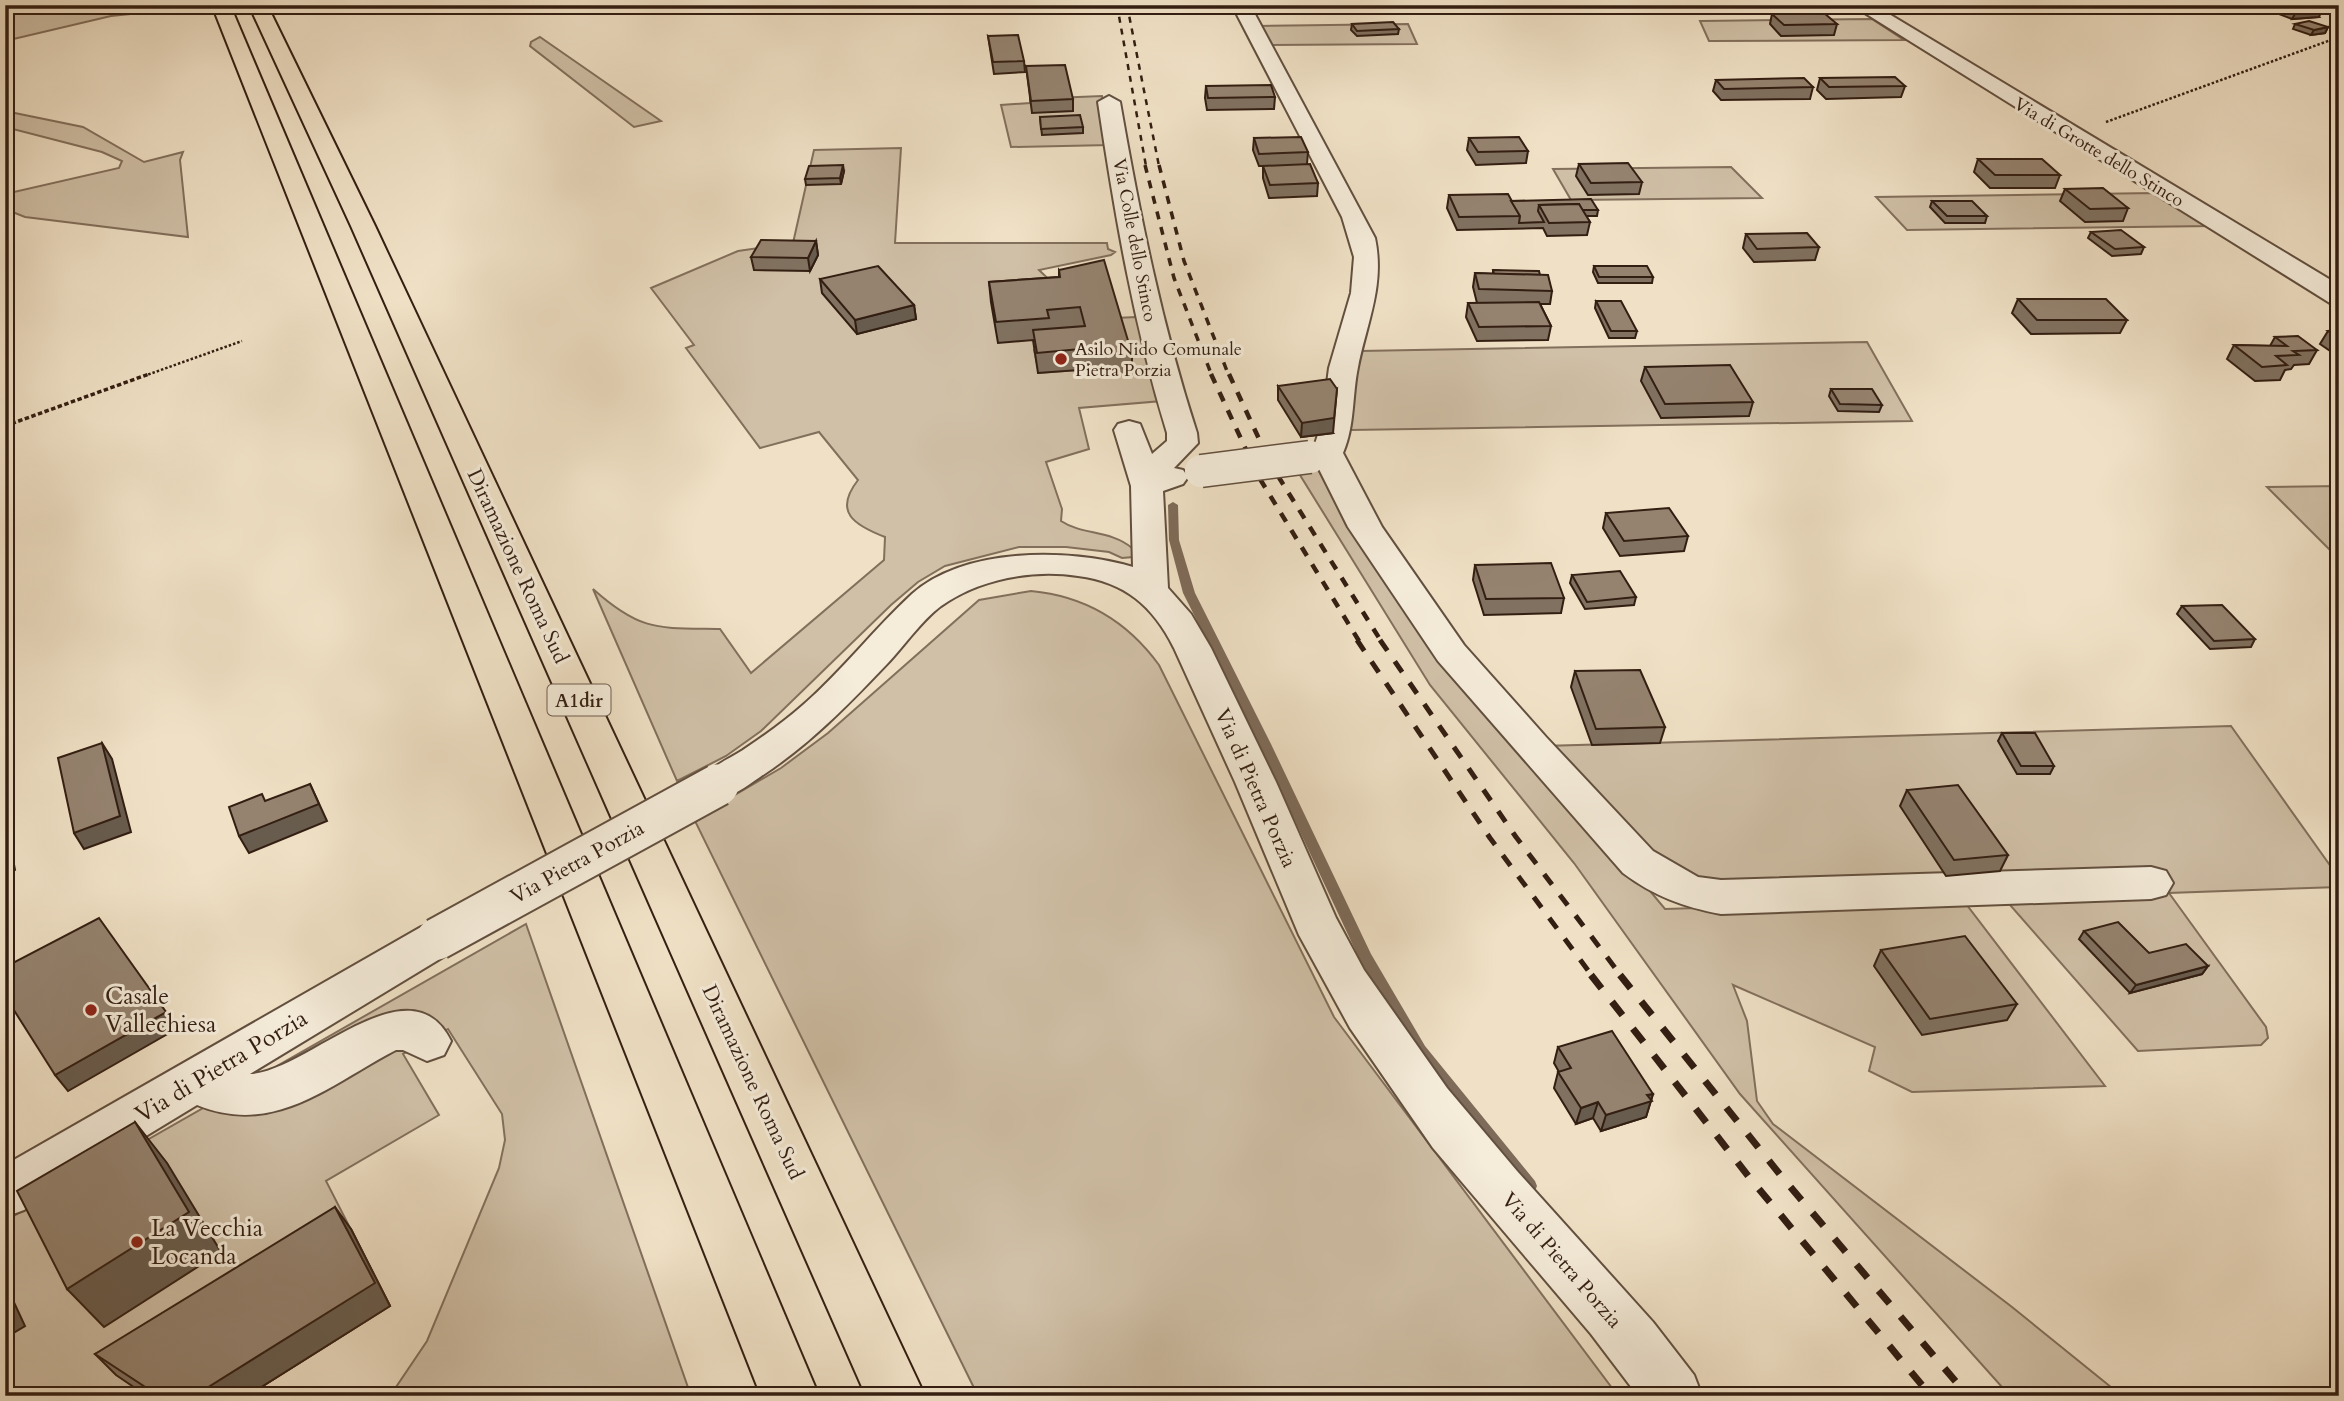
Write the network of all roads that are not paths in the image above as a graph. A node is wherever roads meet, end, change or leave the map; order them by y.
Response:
1 (221, 5) edge
2 (258, 5) edge
3 (1241, 5) edge
4 (1861, 5) edge
5 (1109, 102) dead end
6 (2339, 297) edge
7 (1129, 429) dead end
8 (1319, 455) junction
9 (1147, 486) junction
10 (1151, 591) junction
11 (718, 785) joint
12 (2151, 883) dead end
13 (437, 939) joint
14 (427, 1041) dead end
15 (197, 1080) junction
16 (5, 1193) edge
17 (790, 1396) edge
18 (896, 1396) edge
19 (1673, 1396) edge

1 - 17 highway
2 - 18 highway, Diramazione Roma Sud / A1dir
3 - 8 street
4 - 6 street, Via di Grotte dello Stinco
5 - 9 street, Via Colle dello Stinco
7 - 9 street
8 - 9 street, bridge
8 - 12 street
9 - 10 street
10 - 11 street, Via di Pietra Porzia
10 - 19 street, Via di Pietra Porzia
11 - 13 street, Via Pietra Porzia, bridge
13 - 15 street, Via di Pietra Porzia
14 - 15 street
15 - 16 street, Via di Pietra Porzia

